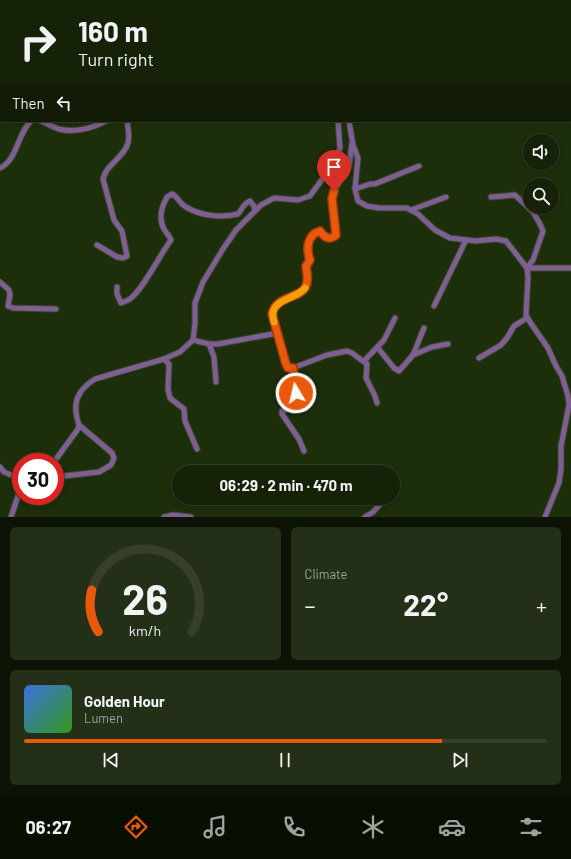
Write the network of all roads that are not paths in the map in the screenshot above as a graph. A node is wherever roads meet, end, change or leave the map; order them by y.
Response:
1 (30, 122) edge
2 (43, 122) edge
3 (104, 122) edge
4 (127, 122) edge
5 (338, 122) edge
6 (349, 122) edge
7 (352, 142) junction
8 (419, 166) dead end
9 (0, 168) edge
10 (355, 189) junction
11 (446, 197) dead end
12 (491, 197) dead end
13 (523, 201) edge
14 (411, 210) junction
15 (255, 211) junction
16 (537, 214) edge
17 (466, 240) junction
18 (97, 245) dead end
19 (527, 268) junction
20 (571, 268) edge
21 (0, 282) edge
22 (117, 287) dead end
23 (434, 306) dead end
24 (56, 309) dead end
25 (395, 318) dead end
26 (527, 318) junction
27 (424, 328) dead end
28 (278, 333) junction
29 (193, 340) junction
30 (209, 344) junction
31 (448, 344) dead end
32 (378, 348) junction
33 (413, 355) junction
34 (479, 358) dead end
35 (164, 359) junction
36 (364, 361) junction
37 (293, 368) junction
38 (216, 382) dead end
39 (377, 403) dead end
40 (79, 425) junction
41 (197, 449) dead end
42 (304, 451) dead end
43 (61, 453) edge
44 (0, 467) edge
45 (12, 475) edge
46 (64, 476) edge
47 (15, 505) edge
48 (380, 505) edge
49 (11, 517) edge
50 (164, 517) edge
51 (191, 517) edge
52 (365, 517) edge
53 (545, 517) edge

1 - 9 street
2 - 3 street
4 - 18 street
5 - 15 street
6 - 7 street
7 - 10 street
7 - 28 street
8 - 10 street
10 - 14 street
11 - 14 street
12 - 13 street
14 - 17 street
15 - 22 street
15 - 29 street
16 - 19 street
17 - 19 street
17 - 23 street
19 - 20 street
19 - 26 street
21 - 24 street
25 - 32 street
26 - 34 street
26 - 53 street
27 - 33 street
28 - 30 street
28 - 37 street
29 - 30 street
29 - 35 street
30 - 38 street
31 - 33 street
32 - 33 street
32 - 36 street
35 - 40 street
35 - 41 street
36 - 37 street
36 - 39 street
37 - 42 street
40 - 43 street
40 - 46 street
44 - 45 street
47 - 49 street
48 - 52 street
50 - 51 street

